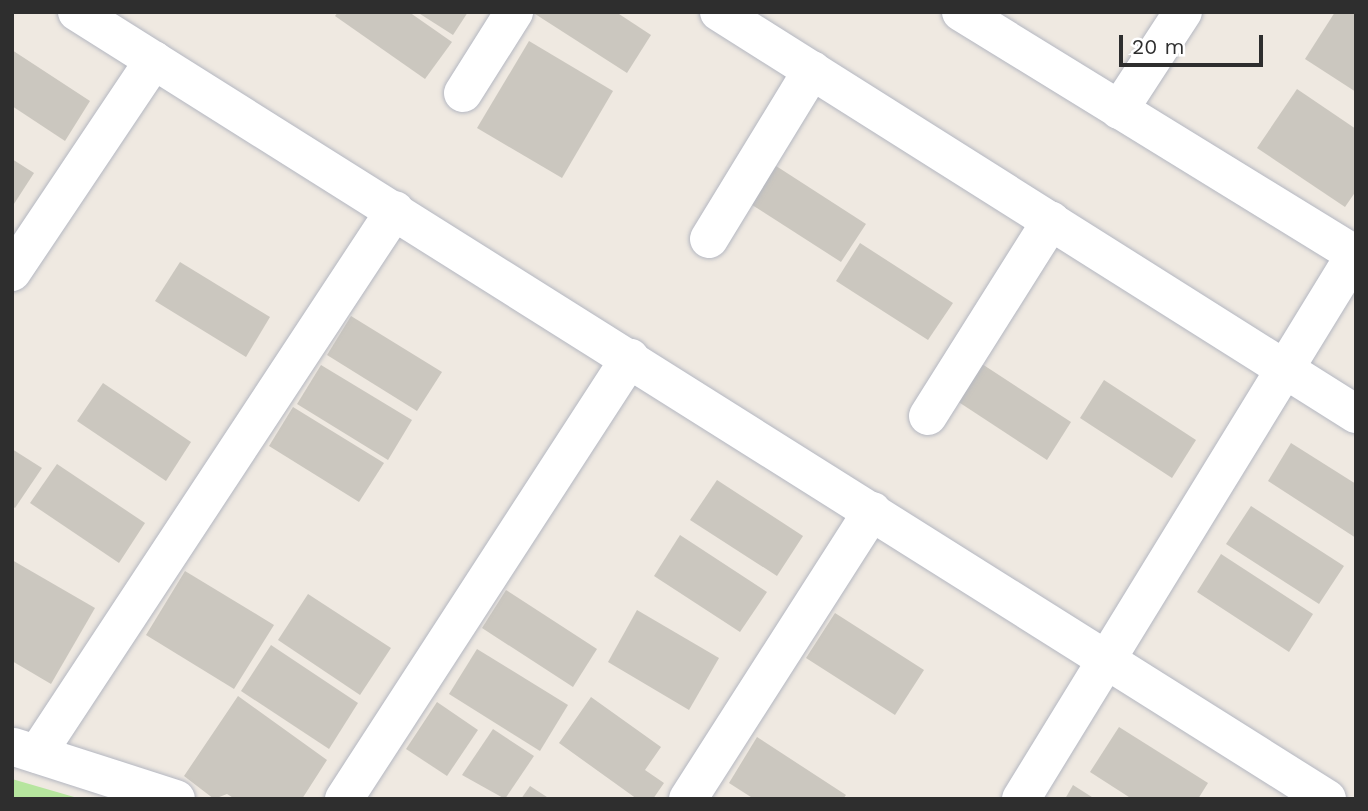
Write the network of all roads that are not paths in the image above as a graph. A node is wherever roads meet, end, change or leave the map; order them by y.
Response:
1 (77, 12) edge
2 (514, 12) edge
3 (719, 12) edge
4 (961, 12) edge
5 (1183, 12) edge
6 (154, 60) junction
7 (812, 70) junction
8 (463, 93) dead end
9 (1119, 110) junction
10 (395, 210) junction
11 (1051, 221) junction
12 (709, 239) dead end
13 (1355, 255) edge
14 (12, 272) edge
15 (630, 358) junction
16 (1287, 369) junction
17 (1356, 414) edge
18 (928, 416) dead end
19 (872, 511) junction
20 (1106, 661) junction
21 (24, 750) edge
22 (176, 799) edge
23 (344, 799) edge
24 (688, 799) edge
25 (1021, 799) edge
26 (1327, 799) edge

1 - 6 street
2 - 8 street
3 - 7 street
4 - 9 street
5 - 9 street
6 - 10 street
6 - 14 street
7 - 11 street
7 - 12 street
9 - 13 street
10 - 15 street
10 - 21 street
11 - 16 street
11 - 18 street
13 - 16 street
15 - 19 street
15 - 23 street
16 - 17 street
16 - 20 street
19 - 20 street
19 - 24 street
20 - 25 street
20 - 26 street
21 - 22 street

